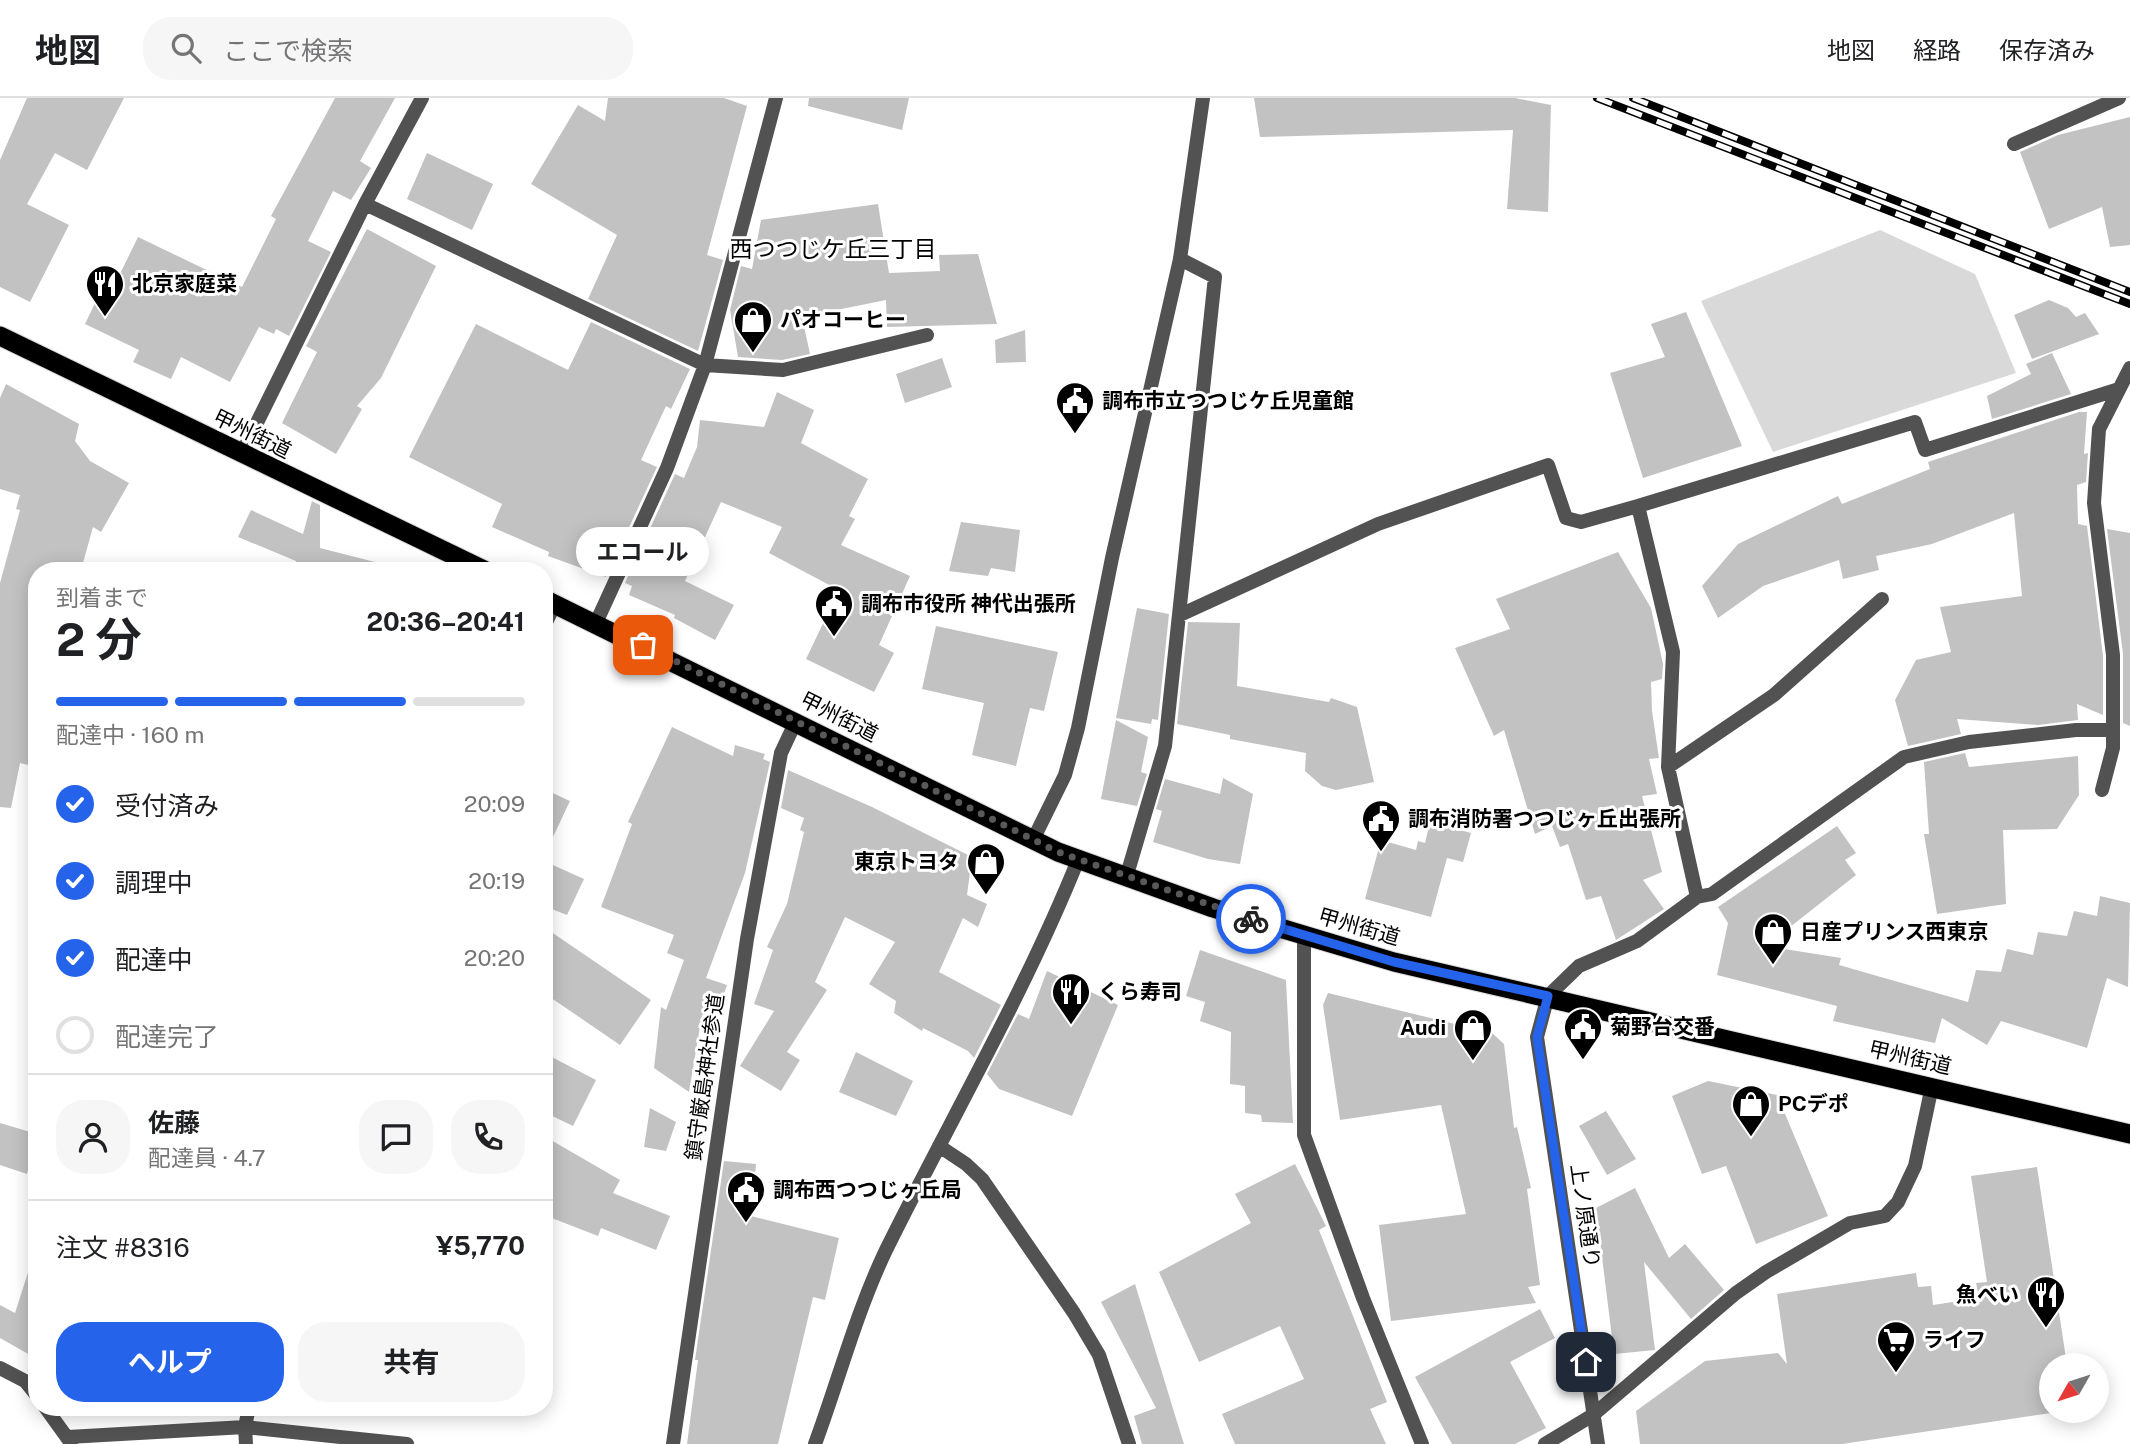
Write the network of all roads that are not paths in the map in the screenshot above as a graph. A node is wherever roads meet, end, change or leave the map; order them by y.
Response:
1 (422, 98) edge
2 (776, 98) edge
3 (1203, 98) edge
4 (2119, 98) edge
5 (2014, 144) dead end
6 (365, 204) junction
7 (1180, 258) junction
8 (927, 335) dead end
9 (0, 336) edge
10 (705, 365) junction
11 (2130, 368) edge
12 (2116, 390) junction
13 (241, 455) junction
14 (1638, 506) junction
15 (467, 562) edge
16 (1882, 599) dead end
17 (553, 603) edge
18 (1180, 615) junction
19 (596, 623) junction
20 (796, 721) junction
21 (2113, 730) junction
22 (1668, 767) junction
23 (2102, 790) dead end
24 (1033, 840) junction
25 (1078, 860) junction
26 (1126, 878) junction
27 (1698, 897) junction
28 (1304, 935) junction
29 (1548, 996) junction
30 (1932, 1086) junction
31 (2130, 1134) edge
32 (939, 1146) junction
33 (0, 1368) edge
34 (28, 1385) edge
35 (1593, 1415) junction
36 (51, 1416) edge
37 (247, 1416) edge
38 (245, 1427) junction
39 (69, 1441) edge
40 (246, 1444) edge
41 (407, 1444) edge
42 (673, 1444) edge
43 (815, 1444) edge
44 (1129, 1444) edge
45 (1422, 1444) edge
46 (1545, 1444) edge
47 (1598, 1444) edge

1 - 6 street
2 - 10 street
3 - 7 street
4 - 5 street
6 - 10 street
6 - 13 street
7 - 18 street
7 - 24 street
8 - 10 street
9 - 13 highway, 甲州街道
10 - 19 street
11 - 12 street
12 - 14 street
12 - 21 street
13 - 15 highway, 甲州街道
14 - 18 street
14 - 22 street
16 - 22 street
17 - 19 highway, 甲州街道
18 - 26 street
19 - 20 highway, 甲州街道
20 - 24 highway, 甲州街道
20 - 42 street, 鎮守厳島神社参道
21 - 23 street
21 - 27 street
22 - 27 street
24 - 25 highway, 甲州街道
25 - 26 highway, 甲州街道
25 - 32 street
26 - 28 highway, 甲州街道
27 - 29 street
28 - 29 highway, 甲州街道
28 - 45 street
29 - 30 highway, 甲州街道
29 - 35 street, 上ノ原通り
30 - 31 highway, 甲州街道
30 - 35 street
32 - 43 street
32 - 44 street
33 - 34 street
35 - 46 street
35 - 47 street, 上ノ原通り
36 - 39 street
37 - 38 street
38 - 39 street
38 - 40 street
38 - 41 street

